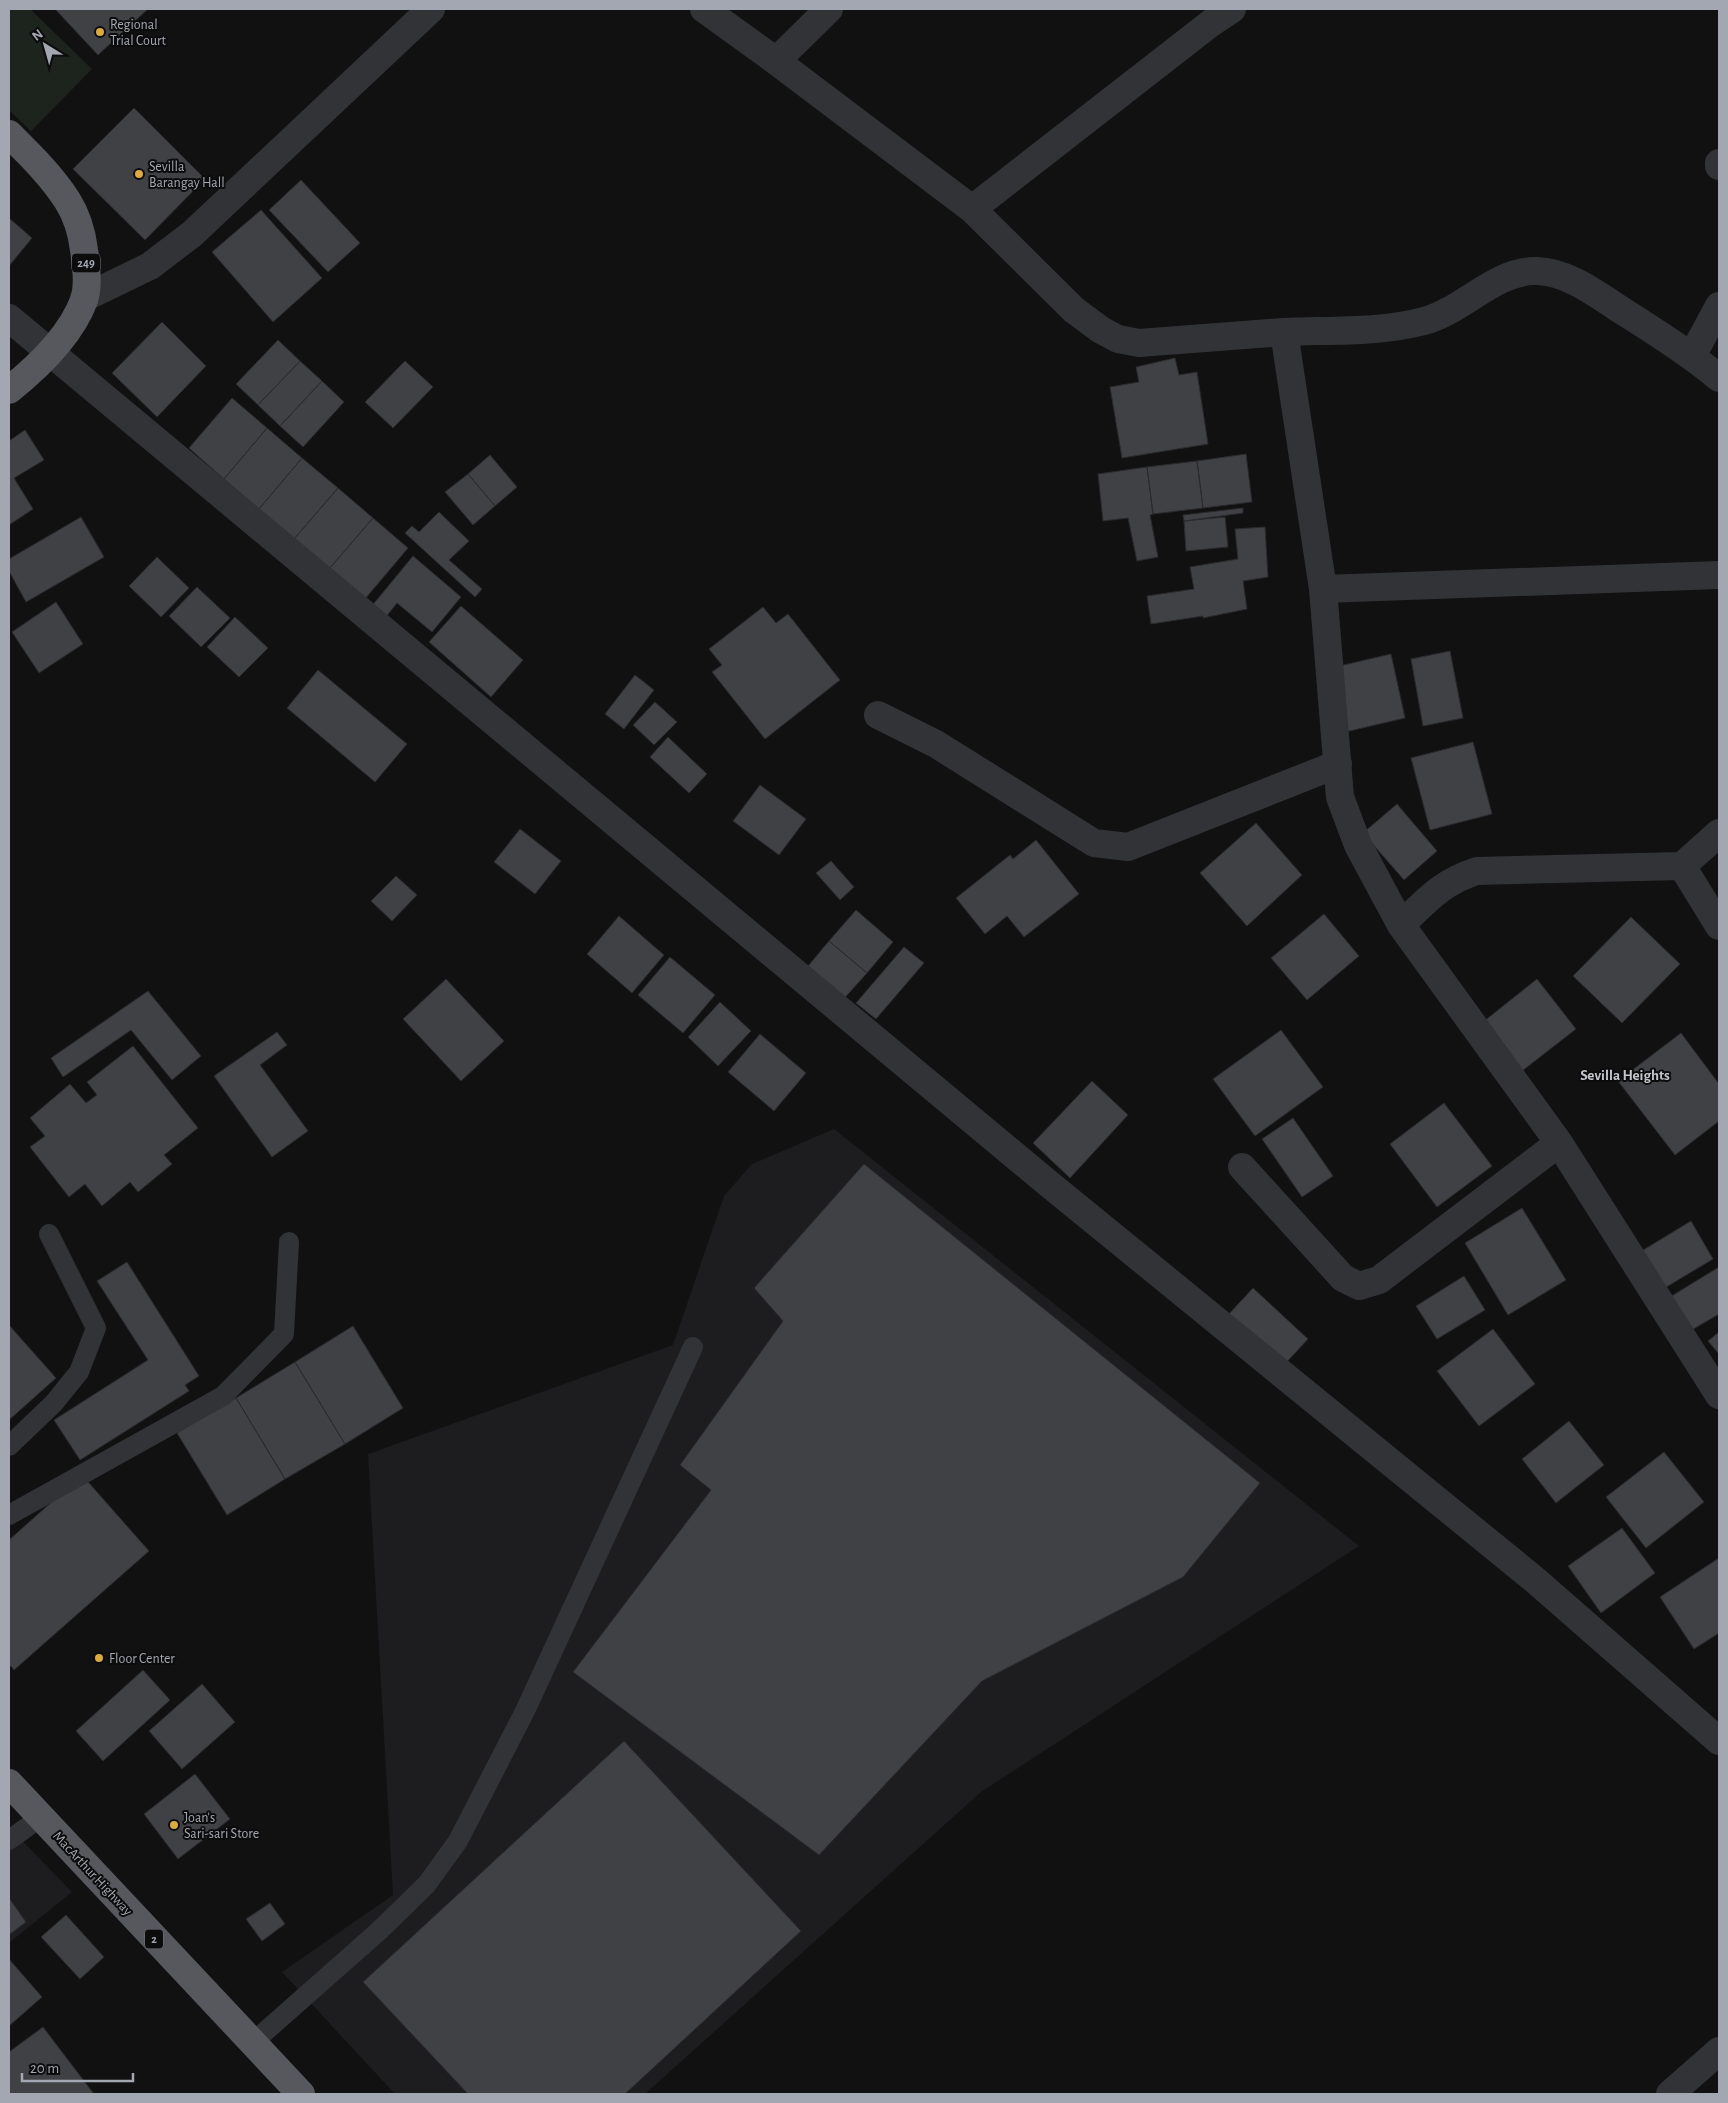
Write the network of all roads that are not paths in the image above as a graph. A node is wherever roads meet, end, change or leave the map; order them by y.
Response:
1 (431, 9) edge
2 (704, 9) edge
3 (829, 9) edge
4 (1232, 9) edge
5 (776, 61) junction
6 (9, 134) edge
7 (972, 209) junction
8 (84, 298) junction
9 (1719, 306) edge
10 (9, 318) edge
11 (1284, 332) junction
12 (49, 353) junction
13 (1692, 356) junction
14 (1719, 378) edge
15 (9, 390) edge
16 (1719, 575) edge
17 (1323, 589) junction
18 (878, 715) dead end
19 (1338, 764) junction
20 (1719, 833) edge
21 (1682, 866) junction
22 (1401, 925) junction
23 (1719, 926) edge
24 (1560, 1143) junction
25 (1242, 1167) dead end
26 (48, 1234) dead end
27 (289, 1242) dead end
28 (693, 1347) dead end
29 (1719, 1395) edge
30 (9, 1446) edge
31 (9, 1515) edge
32 (1719, 1740) edge
33 (9, 1783) edge
34 (42, 1817) junction
35 (9, 1840) edge
36 (251, 2044) junction
37 (1719, 2051) edge
38 (300, 2094) edge
39 (1670, 2094) edge

1 - 8 street
2 - 5 street
3 - 5 street
4 - 7 street
5 - 7 street
6 - 8 highway, 249
7 - 11 street
8 - 12 highway, 249
9 - 13 street
10 - 12 street
11 - 13 street
11 - 17 street
12 - 15 highway, 249
12 - 32 street
13 - 14 street
16 - 17 street
17 - 19 street
18 - 19 street
19 - 22 street
20 - 21 street
21 - 22 street
21 - 23 street
22 - 24 street
24 - 25 street
24 - 29 street
26 - 30 lane
27 - 31 lane
28 - 36 lane
33 - 34 highway, MacArthur Highway / 2
34 - 35 lane
34 - 36 highway, MacArthur Highway / 2
36 - 38 highway, MacArthur Highway / 2
37 - 39 street

